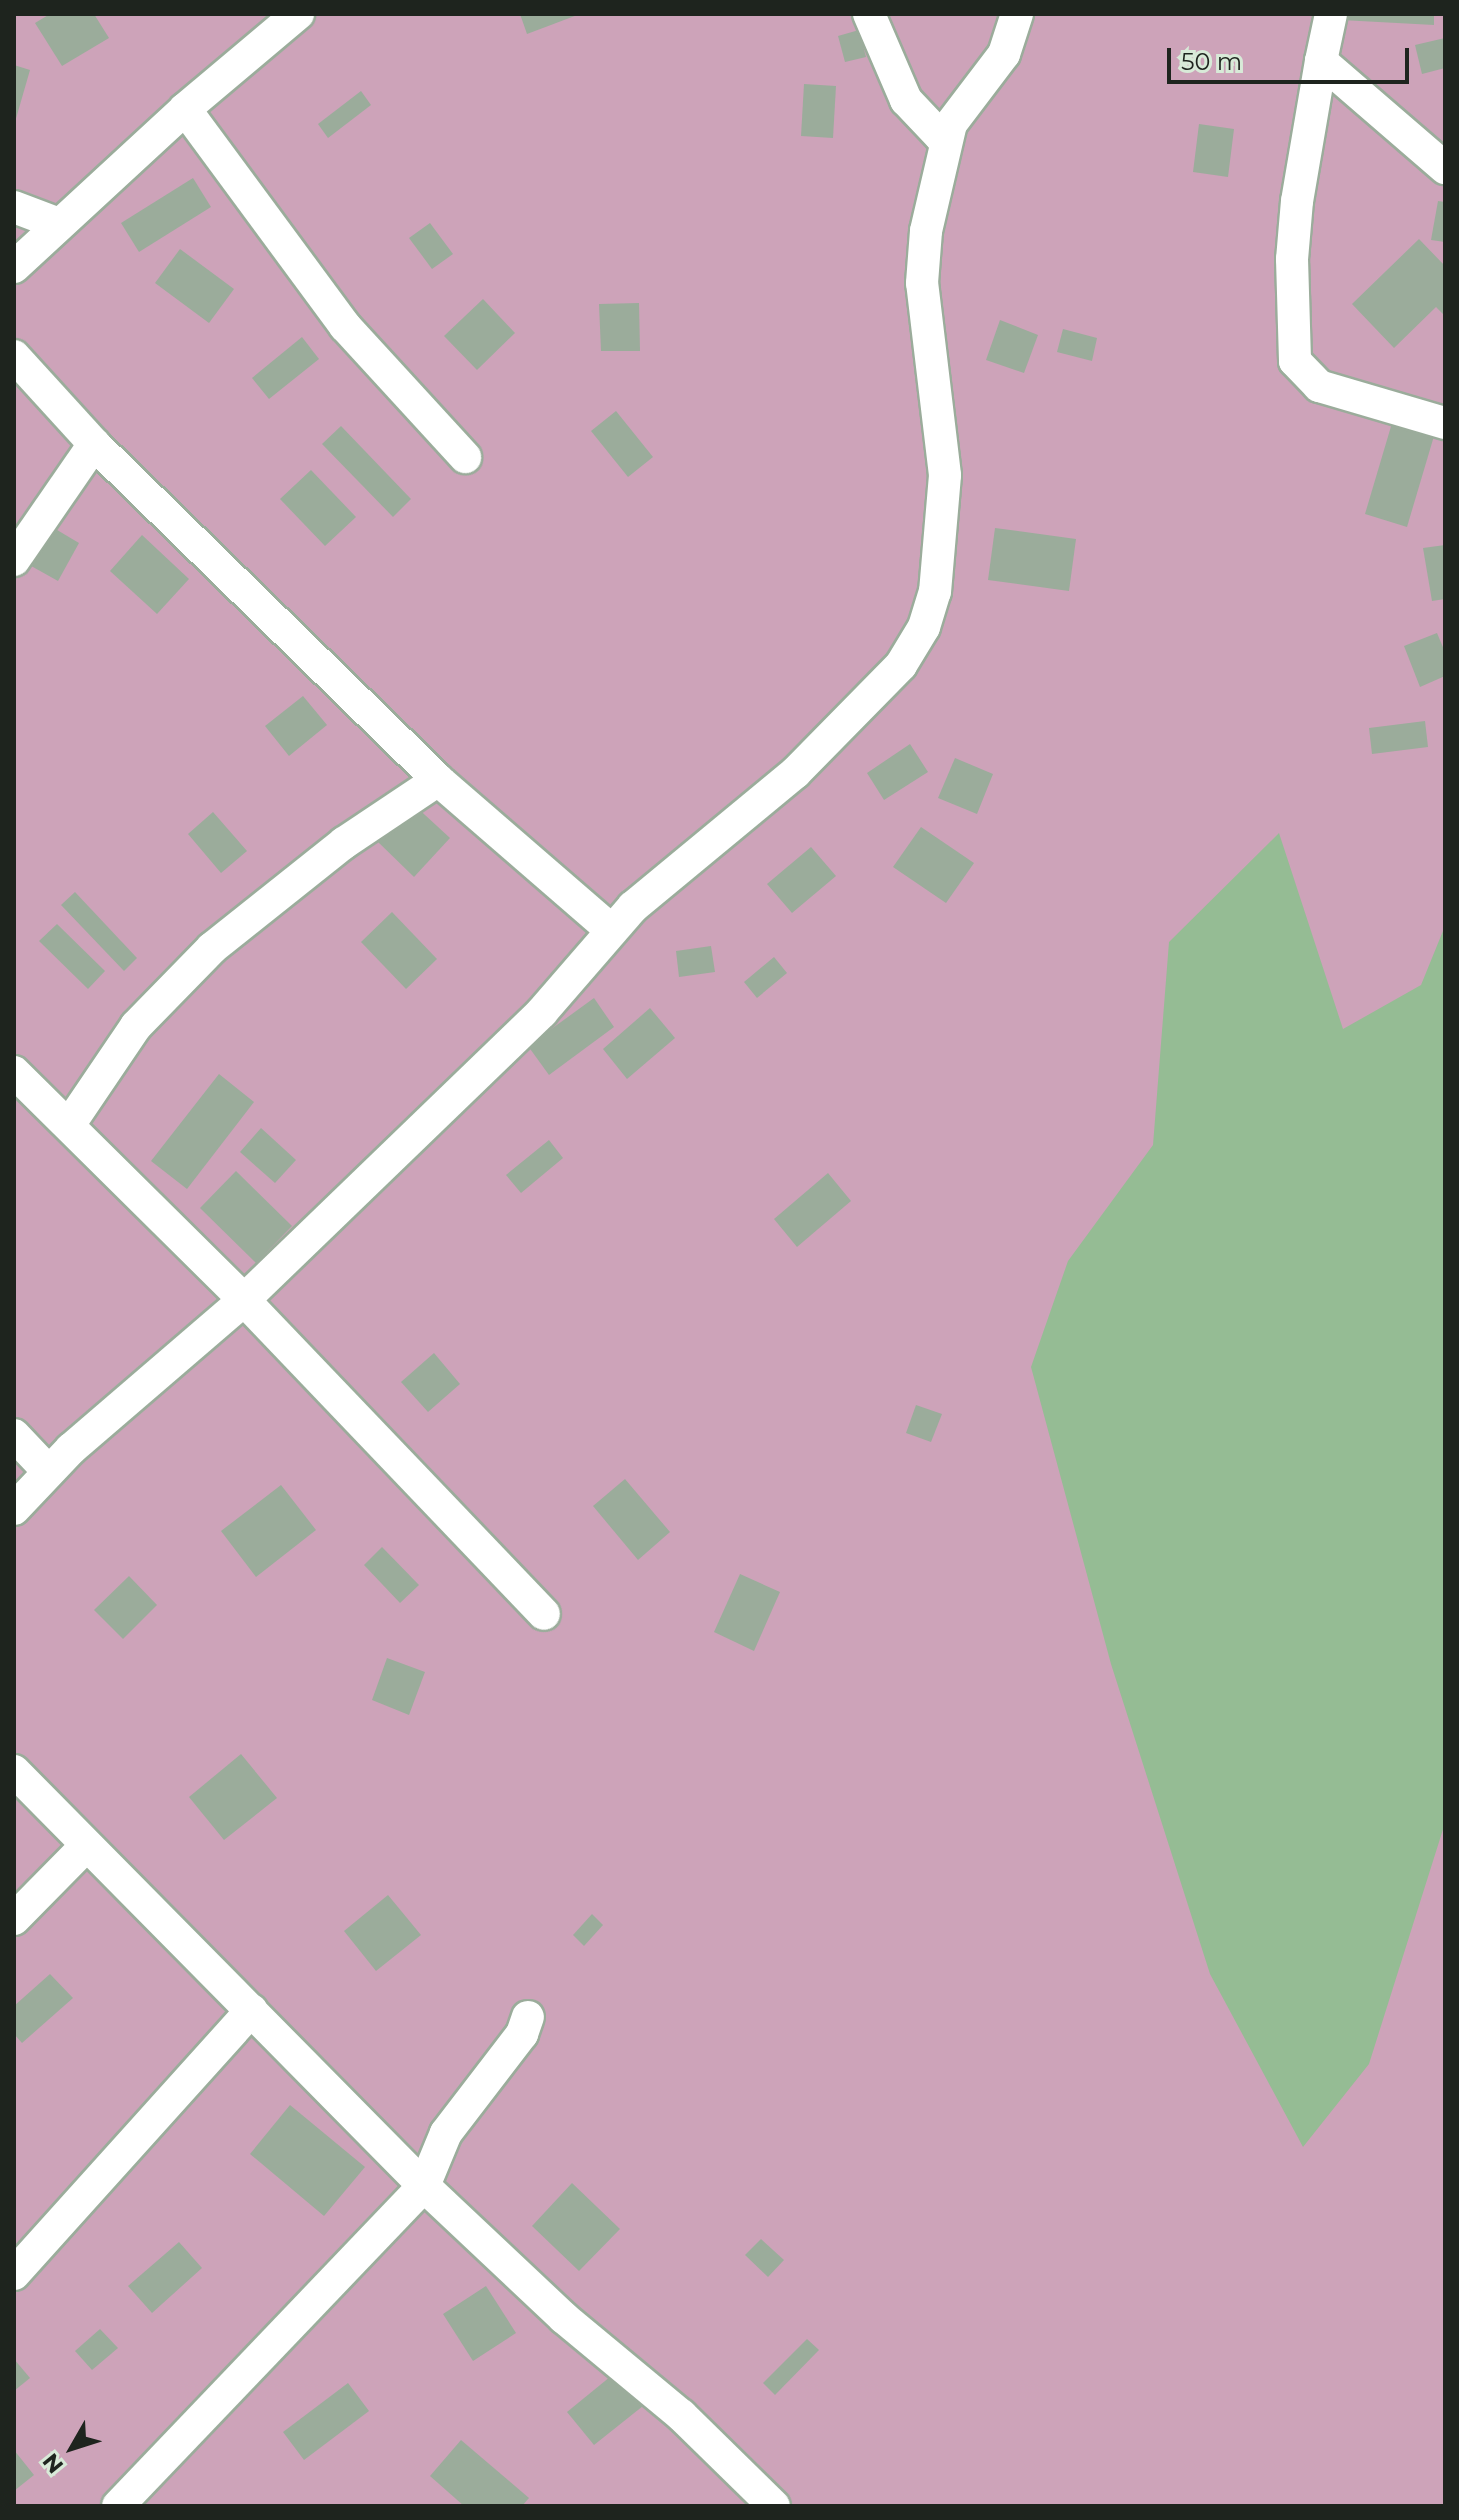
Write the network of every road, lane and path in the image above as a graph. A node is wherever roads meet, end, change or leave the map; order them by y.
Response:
1 (298, 14) edge
2 (869, 14) edge
3 (1017, 14) edge
4 (1331, 14) edge
5 (1321, 61) junction
6 (185, 109) junction
7 (950, 128) junction
8 (1445, 168) edge
9 (14, 207) edge
10 (59, 224) junction
11 (14, 267) edge
12 (14, 356) edge
13 (1445, 423) edge
14 (94, 444) junction
15 (465, 457) dead end
16 (14, 560) edge
17 (438, 780) junction
18 (611, 930) junction
19 (14, 1072) edge
20 (69, 1125) junction
21 (244, 1300) junction
22 (14, 1435) edge
23 (48, 1471) junction
24 (14, 1509) edge
25 (544, 1614) dead end
26 (14, 1771) edge
27 (85, 1847) junction
28 (14, 1919) edge
29 (252, 2010) junction
30 (528, 2017) dead end
31 (424, 2186) junction
32 (14, 2274) edge
33 (118, 2506) edge
34 (774, 2506) edge

1 - 6 street
2 - 7 street
3 - 7 street
4 - 5 street
5 - 8 street
5 - 13 street
6 - 10 street
6 - 15 street
7 - 18 street
9 - 10 street
10 - 11 street
12 - 14 street
14 - 16 street
14 - 17 street
17 - 18 street
17 - 20 street
18 - 21 street
19 - 20 street
20 - 21 street
21 - 23 street
21 - 25 street
22 - 23 street
23 - 24 street
26 - 27 street
27 - 28 street
27 - 29 street
29 - 31 street
29 - 32 street
30 - 31 street
31 - 33 street
31 - 34 street

